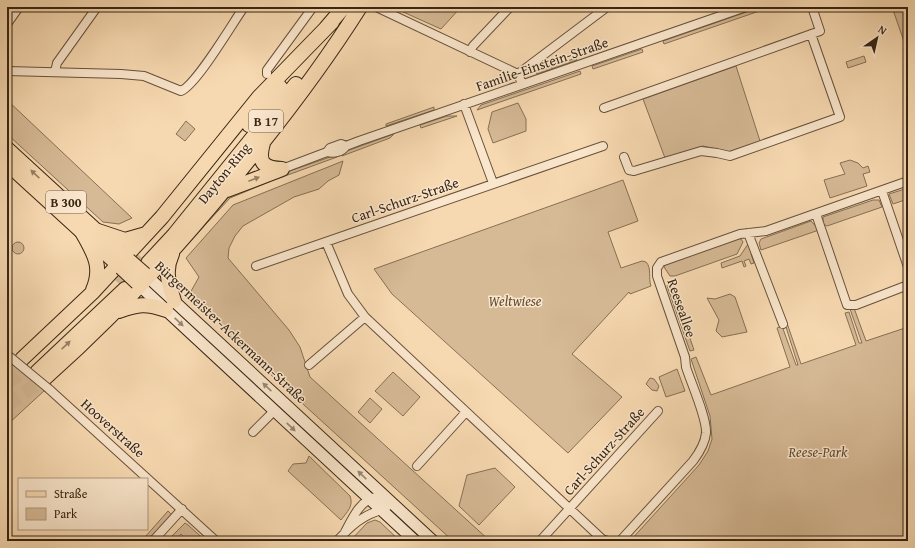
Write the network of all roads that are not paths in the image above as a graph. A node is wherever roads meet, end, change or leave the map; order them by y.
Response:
1 (19, 7) edge
2 (97, 7) edge
3 (244, 7) edge
4 (313, 7) edge
5 (344, 7) edge
6 (359, 7) edge
7 (376, 7) edge
8 (510, 7) edge
9 (607, 7) edge
10 (719, 7) edge
11 (746, 7) edge
12 (812, 7) edge
13 (724, 14) junction
14 (332, 22) junction
15 (7, 24) edge
16 (811, 34) junction
17 (470, 52) junction
18 (7, 71) edge
19 (55, 72) junction
20 (267, 74) dead end
21 (518, 74) junction
22 (522, 84) junction
23 (464, 104) junction
24 (604, 108) dead end
25 (263, 143) junction
26 (603, 146) dead end
27 (7, 148) edge
28 (624, 157) dead end
29 (7, 164) edge
30 (282, 169) junction
31 (908, 181) edge
32 (493, 183) junction
33 (226, 190) junction
34 (882, 191) junction
35 (816, 214) junction
36 (98, 231) junction
37 (82, 232) junction
38 (148, 233) junction
39 (748, 233) junction
40 (326, 242) junction
41 (176, 248) junction
42 (256, 266) dead end
43 (908, 267) edge
44 (133, 272) junction
45 (908, 286) edge
46 (92, 293) junction
47 (170, 306) junction
48 (115, 313) junction
49 (365, 317) junction
50 (783, 324) dead end
51 (309, 365) dead end
52 (28, 368) edge
53 (274, 411) junction
54 (658, 411) dead end
55 (466, 412) junction
56 (253, 432) dead end
57 (417, 466) dead end
58 (369, 498) junction
59 (182, 509) junction
60 (569, 509) junction
61 (382, 510) junction
62 (419, 528) junction
63 (345, 532) junction
64 (153, 541) edge
65 (216, 541) edge
66 (337, 541) edge
67 (415, 541) edge
68 (433, 541) edge
69 (540, 541) edge
70 (607, 541) edge
71 (620, 541) edge

1 - 15 street
2 - 19 street
3 - 19 street
4 - 20 street
5 - 14 highway, Dayton-Ring / B 17
6 - 25 highway
6 - 44 highway, Dayton-Ring / B 17
7 - 17 street
8 - 17 street
9 - 21 street
10 - 13 street
11 - 13 street, Familie-Einstein-Straße
12 - 16 street
13 - 22 street, Familie-Einstein-Straße
14 - 38 highway
14 - 44 highway, Dayton-Ring / B 17
16 - 24 street
16 - 28 street
17 - 21 street
18 - 19 street
21 - 22 street
22 - 23 street, Familie-Einstein-Straße
23 - 30 street, Familie-Einstein-Straße
23 - 32 street
25 - 30 highway
25 - 33 highway
26 - 32 street, Carl-Schurz-Straße
36 -> 27 main road, Bürgermeister-Ackermann-Straße / B 300
29 - 37 main road, Bürgermeister-Ackermann-Straße / B 300
33 -> 30 highway
31 - 34 street, Reeseallee
32 - 40 street, Carl-Schurz-Straße
33 - 41 highway
34 - 35 street, Reeseallee
34 - 43 street
35 - 39 street, Reeseallee
35 - 45 street
36 - 38 highway
36 - 44 main road, Bürgermeister-Ackermann-Straße / B 300
37 - 44 main road, Bürgermeister-Ackermann-Straße
37 - 46 highway, B 300
38 - 44 highway
39 - 50 street
39 - 71 street, Reeseallee
40 - 42 street, Carl-Schurz-Straße
40 - 49 street, Carl-Schurz-Straße
41 - 44 highway
41 - 47 highway
44 - 46 highway
44 - 47 main road, Bürgermeister-Ackermann-Straße
44 - 48 highway
44 - 52 highway, Dayton-Ring / B 17
46 - 52 highway, B 300
47 - 48 highway
47 -> 53 main road, Bürgermeister-Ackermann-Straße
62 -> 47 main road, Bürgermeister-Ackermann-Straße
48 - 52 highway
49 - 51 street
49 - 55 street, Carl-Schurz-Straße
52 - 59 street, Hooverstraße
53 - 56 street
53 -> 58 main road, Bürgermeister-Ackermann-Straße
54 - 60 street, Carl-Schurz-Straße
55 - 57 street
55 - 60 street, Carl-Schurz-Straße
58 - 61 main road, Bürgermeister-Ackermann-Straße
58 - 62 street
58 - 63 street
59 - 64 street
59 - 65 street, Hooverstraße
60 - 69 street, Carl-Schurz-Straße
60 - 70 street, Carl-Schurz-Straße
61 - 63 street
61 - 67 main road, Bürgermeister-Ackermann-Straße
62 - 68 main road, Bürgermeister-Ackermann-Straße
63 - 66 street

